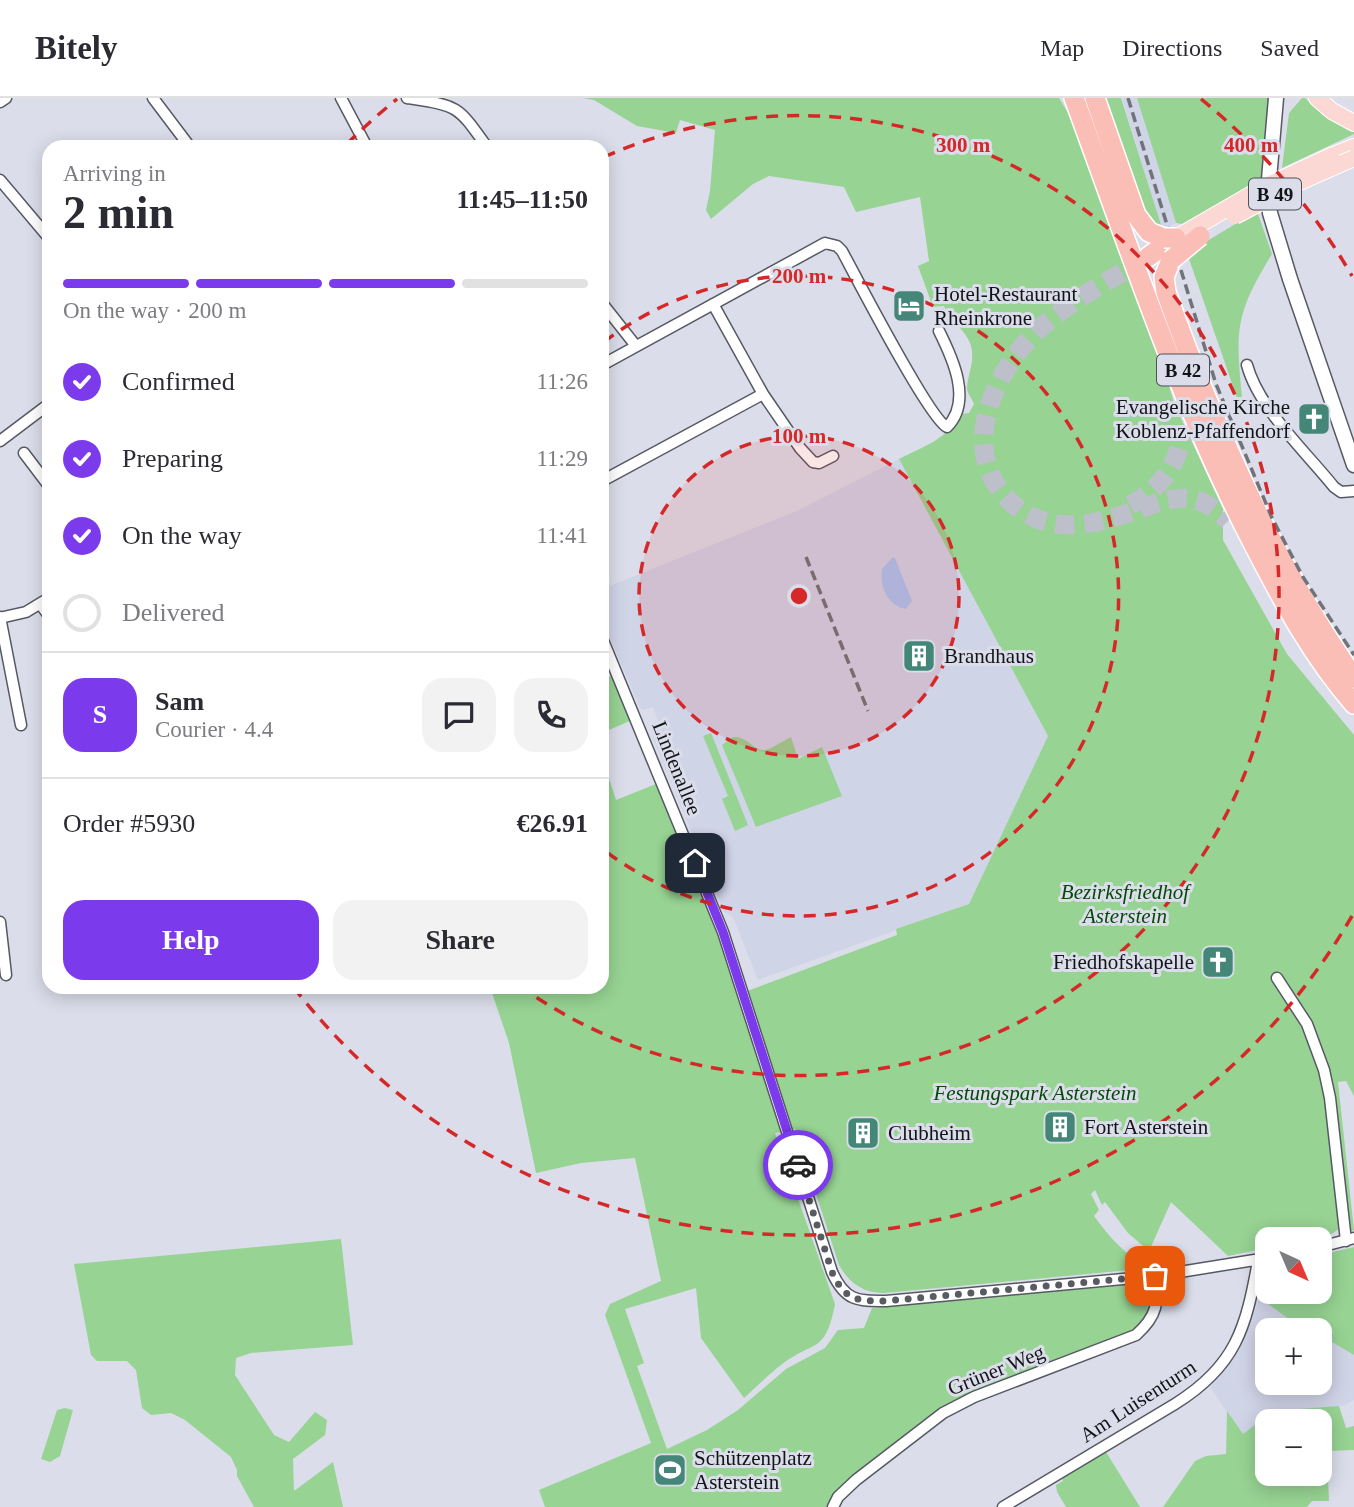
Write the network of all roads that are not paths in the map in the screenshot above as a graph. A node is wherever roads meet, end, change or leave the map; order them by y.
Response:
1 (6, 98) edge
2 (153, 98) edge
3 (341, 98) edge
4 (407, 98) edge
5 (1074, 98) edge
6 (1084, 98) edge
7 (1095, 98) edge
8 (1276, 98) edge
9 (1317, 98) edge
10 (0, 102) edge
11 (1354, 123) edge
12 (185, 140) edge
13 (364, 140) edge
14 (482, 140) edge
15 (1354, 147) edge
16 (1354, 158) edge
17 (0, 180) edge
18 (42, 230) edge
19 (1199, 236) joint
20 (1164, 251) junction
21 (713, 304) junction
22 (609, 312) edge
23 (939, 331) dead end
24 (636, 346) junction
25 (609, 361) edge
26 (1247, 365) dead end
27 (1181, 388) junction
28 (763, 394) junction
29 (42, 409) edge
30 (1184, 426) tunnel mouth
31 (0, 441) edge
32 (24, 453) dead end
33 (833, 456) dead end
34 (1354, 465) edge
35 (42, 477) edge
36 (609, 477) edge
37 (1354, 491) edge
38 (1228, 521) tunnel mouth
39 (1266, 570) junction
40 (42, 604) edge
41 (0, 617) edge
42 (609, 655) edge
43 (1354, 678) edge
44 (1354, 688) edge
45 (1354, 704) edge
46 (21, 724) dead end
47 (0, 922) edge
48 (6, 975) dead end
49 (1277, 978) dead end
50 (1350, 1239) edge
51 (1332, 1244) edge
52 (1255, 1260) edge
53 (1155, 1276) junction
54 (1255, 1290) edge
55 (1005, 1505) edge
56 (833, 1507) edge

1 - 10 street
2 - 12 street
3 - 13 street
4 - 14 street
5 - 27 highway, B 42
6 - 44 highway, B 42
7 - 20 highway
8 - 34 street
9 - 11 main road
15 - 20 main road, B 49, bridge
16 - 19 main road, B 49, bridge
17 - 18 street
19 - 20 highway, B 49, bridge
20 - 43 highway
21 - 23 street
21 - 24 street
21 - 28 street
22 - 24 street
24 - 25 street
26 - 37 street
27 - 30 highway
27 - 39 highway, B 42
28 - 33 street
28 - 36 street
29 - 31 street
32 - 35 street
38 - 39 highway
39 - 45 highway, B 42
40 - 41 street
41 - 46 street
42 - 53 street, Lindenallee
47 - 48 street
49 - 50 street
50 - 51 street
52 - 53 street
53 - 56 street, Grüner Weg
54 - 55 street, Am Luisenturm

